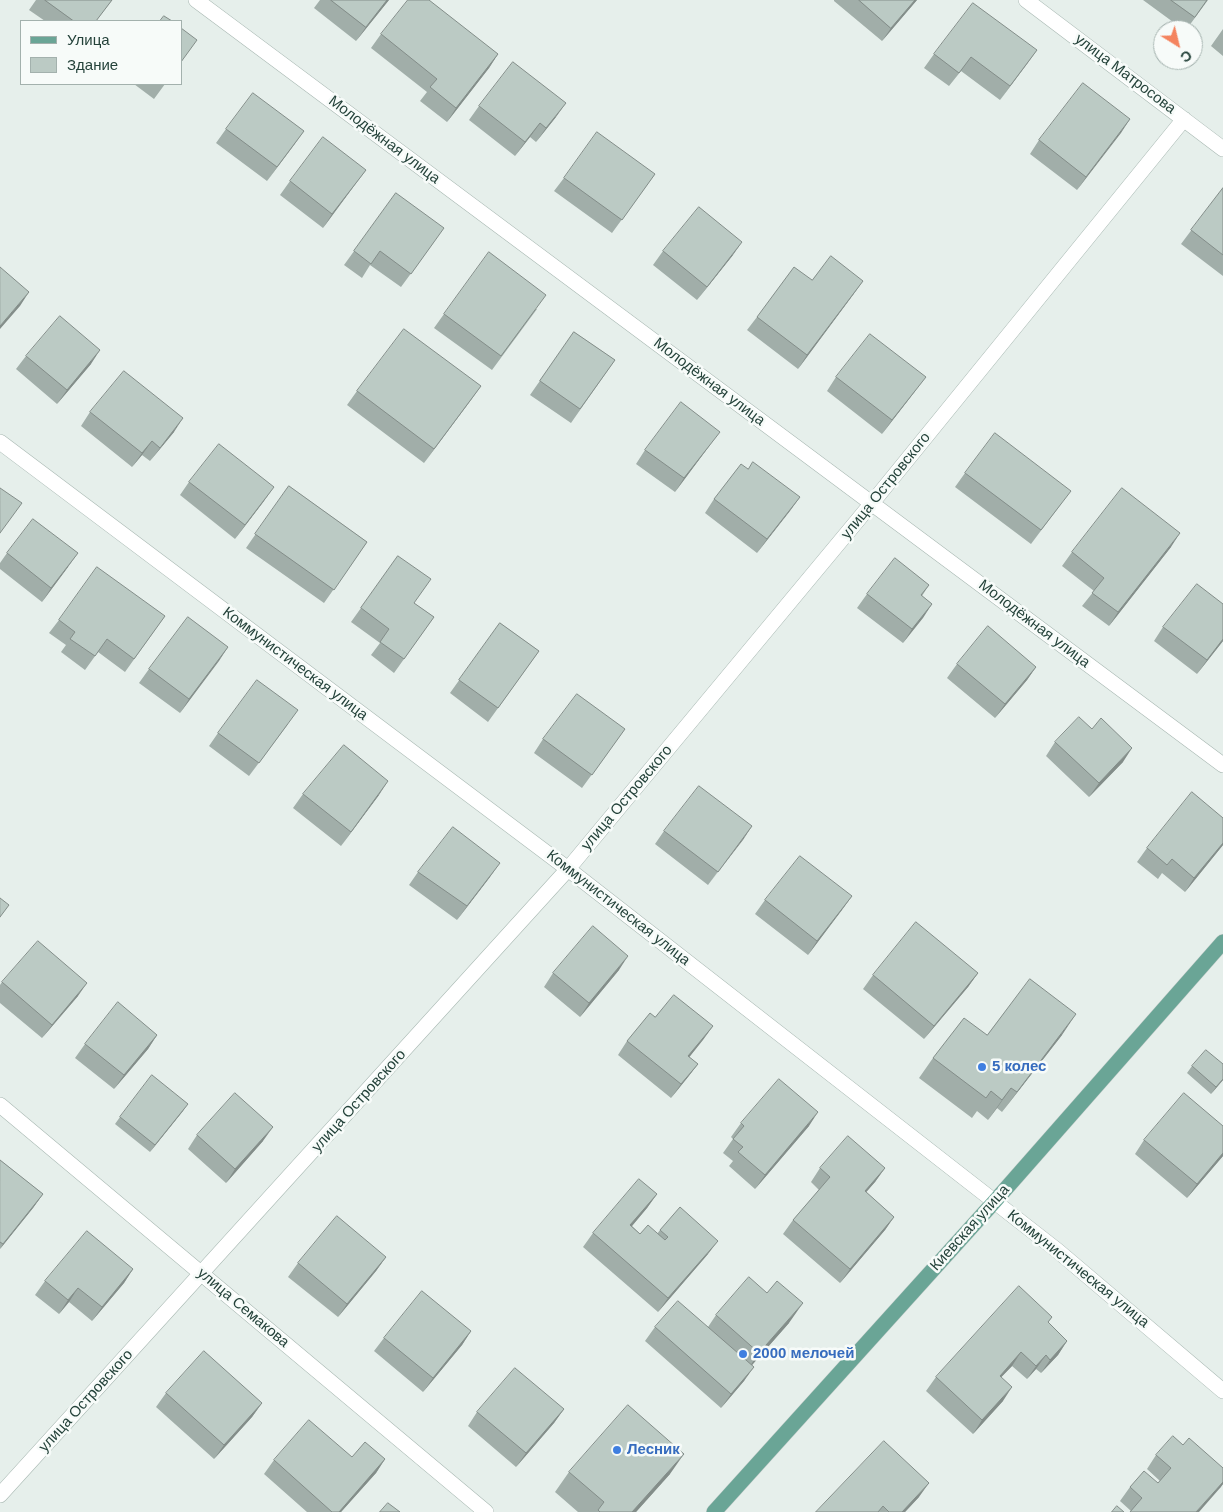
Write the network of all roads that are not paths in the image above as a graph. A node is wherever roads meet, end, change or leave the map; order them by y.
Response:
1 (196, 0) edge
2 (1026, 0) edge
3 (1184, 119) junction
4 (1223, 149) edge
5 (0, 442) edge
6 (872, 503) junction
7 (1223, 765) edge
8 (568, 869) junction
9 (1223, 942) edge
10 (0, 1105) edge
11 (995, 1201) junction
12 (202, 1274) junction
13 (1223, 1391) edge
14 (0, 1495) edge
15 (486, 1512) edge
16 (714, 1512) edge

1 - 6 street, Молодёжная улица
2 - 3 street, улица Матросова
3 - 4 street, улица Матросова
3 - 6 street, улица Островского
5 - 8 street, Коммунистическая улица
6 - 7 street, Молодёжная улица
6 - 8 street, улица Островского
8 - 11 street, Коммунистическая улица
8 - 12 street, улица Островского
9 - 11 main road, Киевская улица
10 - 12 street, улица Семакова
11 - 13 street, Коммунистическая улица
11 - 16 main road, Киевская улица
12 - 14 street, улица Островского
12 - 15 street, улица Семакова

